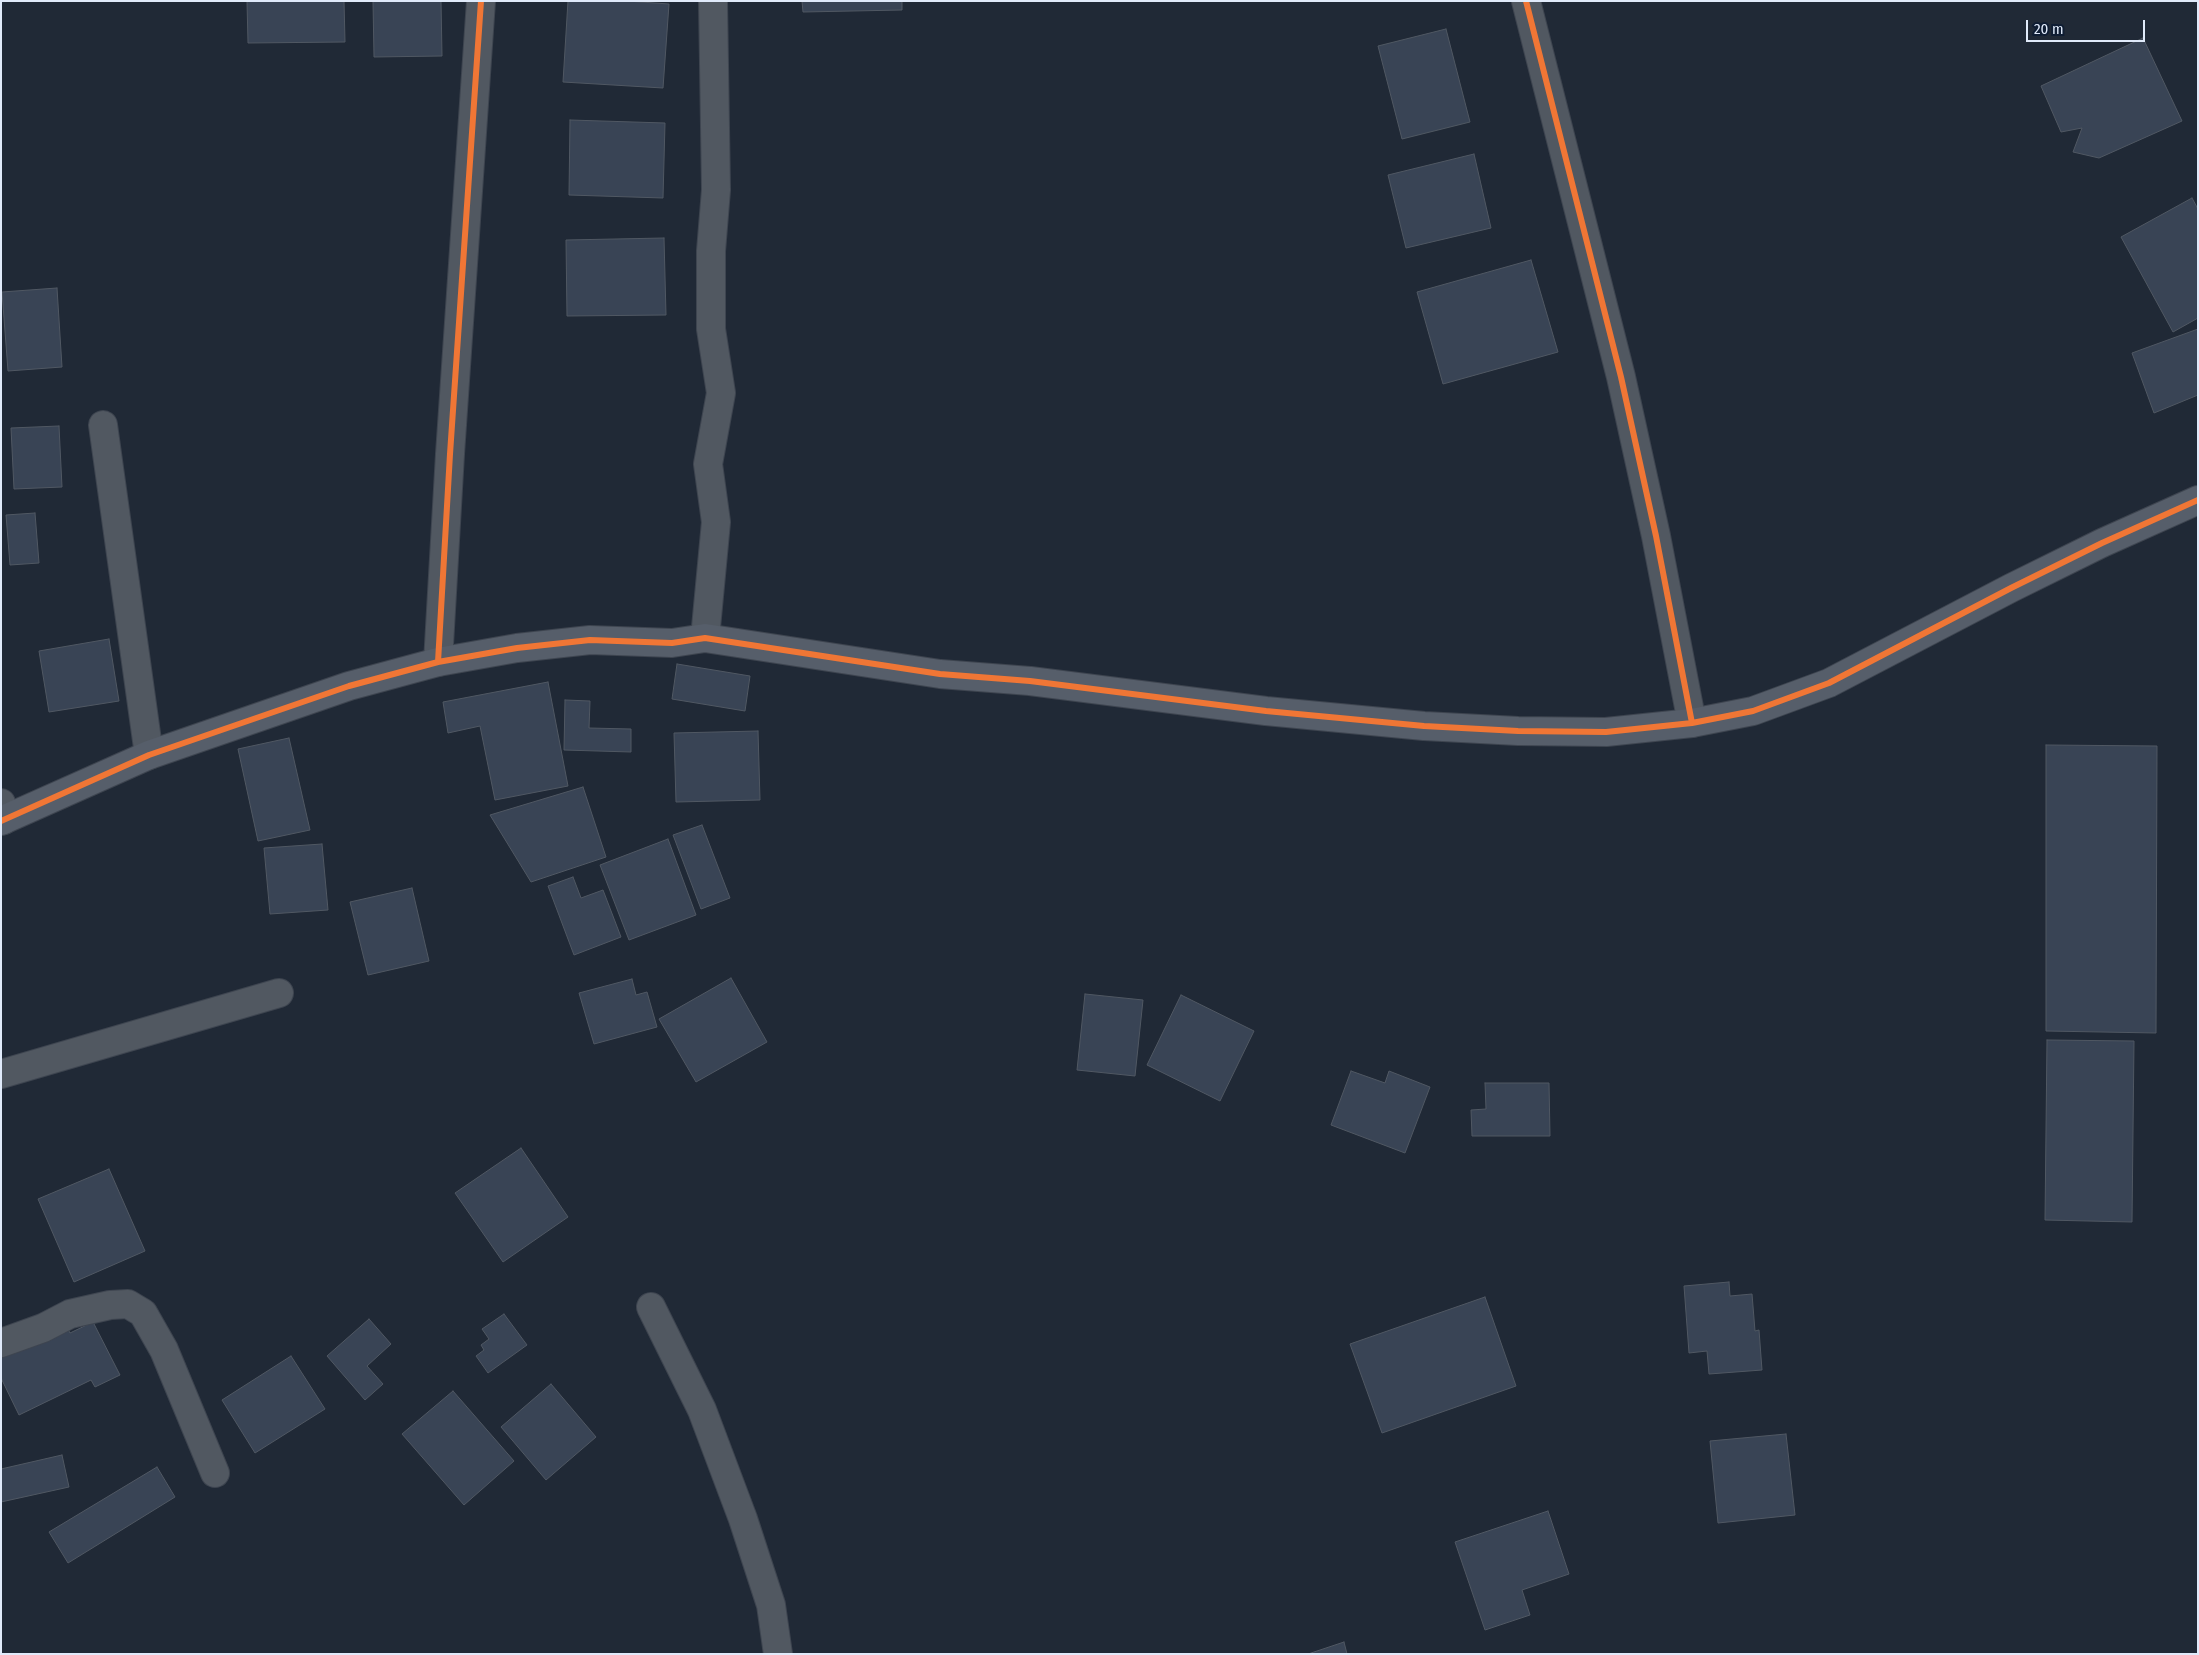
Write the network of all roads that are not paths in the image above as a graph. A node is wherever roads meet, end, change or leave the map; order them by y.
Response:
1 (481, 1) edge
2 (713, 1) edge
3 (1526, 1) edge
4 (103, 425) dead end
5 (2198, 500) edge
6 (705, 638) junction
7 (438, 662) junction
8 (1692, 723) junction
9 (149, 755) junction
10 (2, 815) edge
11 (279, 993) dead end
12 (1, 1074) edge
13 (651, 1307) dead end
14 (1, 1343) edge
15 (215, 1473) dead end
16 (778, 1654) edge

1 - 7 street
2 - 6 street
3 - 8 street
4 - 9 street
5 - 8 street
6 - 7 street
6 - 8 street
7 - 9 street
9 - 10 street
11 - 12 street
13 - 16 street
14 - 15 street

